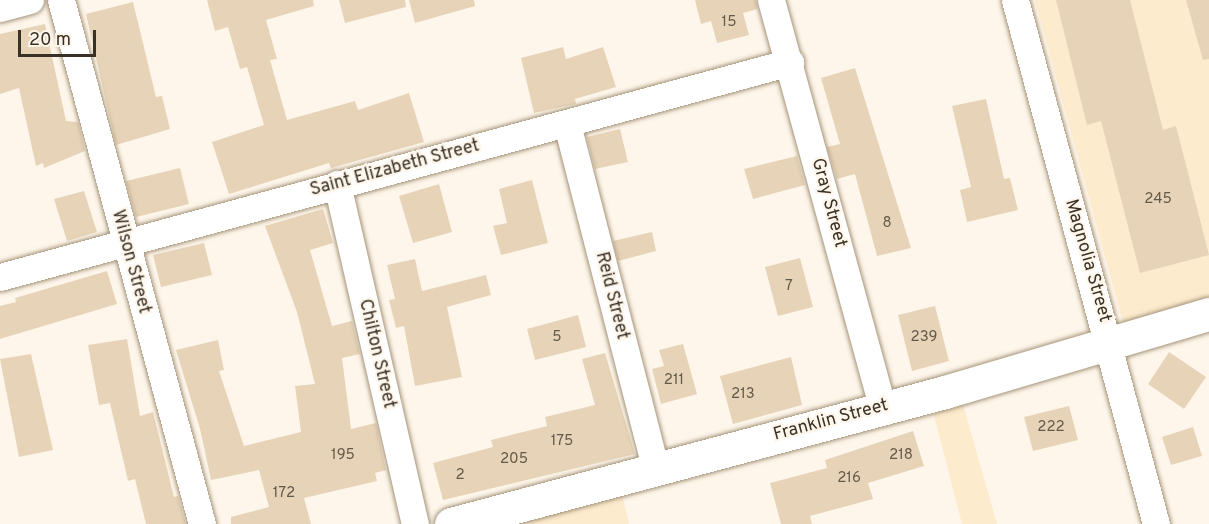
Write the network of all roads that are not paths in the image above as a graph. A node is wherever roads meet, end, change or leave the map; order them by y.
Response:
1 (30, 0) edge
2 (61, 0) edge
3 (771, 0) edge
4 (1015, 0) edge
5 (0, 8) edge
6 (790, 62) junction
7 (567, 124) junction
8 (337, 184) junction
9 (124, 242) junction
10 (0, 277) edge
11 (1209, 314) edge
12 (1110, 343) junction
13 (882, 407) junction
14 (655, 467) junction
15 (202, 524) edge
16 (415, 524) edge
17 (451, 524) edge
18 (1156, 524) edge

1 - 5 street
2 - 9 street, Wilson Street
3 - 6 street, Gray Street
4 - 12 street, Magnolia Street
6 - 7 street, Saint Elizabeth Street
6 - 13 street, Gray Street
7 - 8 street, Saint Elizabeth Street
7 - 14 street, Reid Street
8 - 9 street, Saint Elizabeth Street
8 - 16 street, Chilton Street
9 - 10 street, Saint Elizabeth Street
9 - 15 street, Wilson Street
11 - 12 street, Franklin Street
12 - 13 street, Franklin Street
12 - 18 street, Magnolia Street
13 - 14 street, Franklin Street
14 - 17 street, Franklin Street

